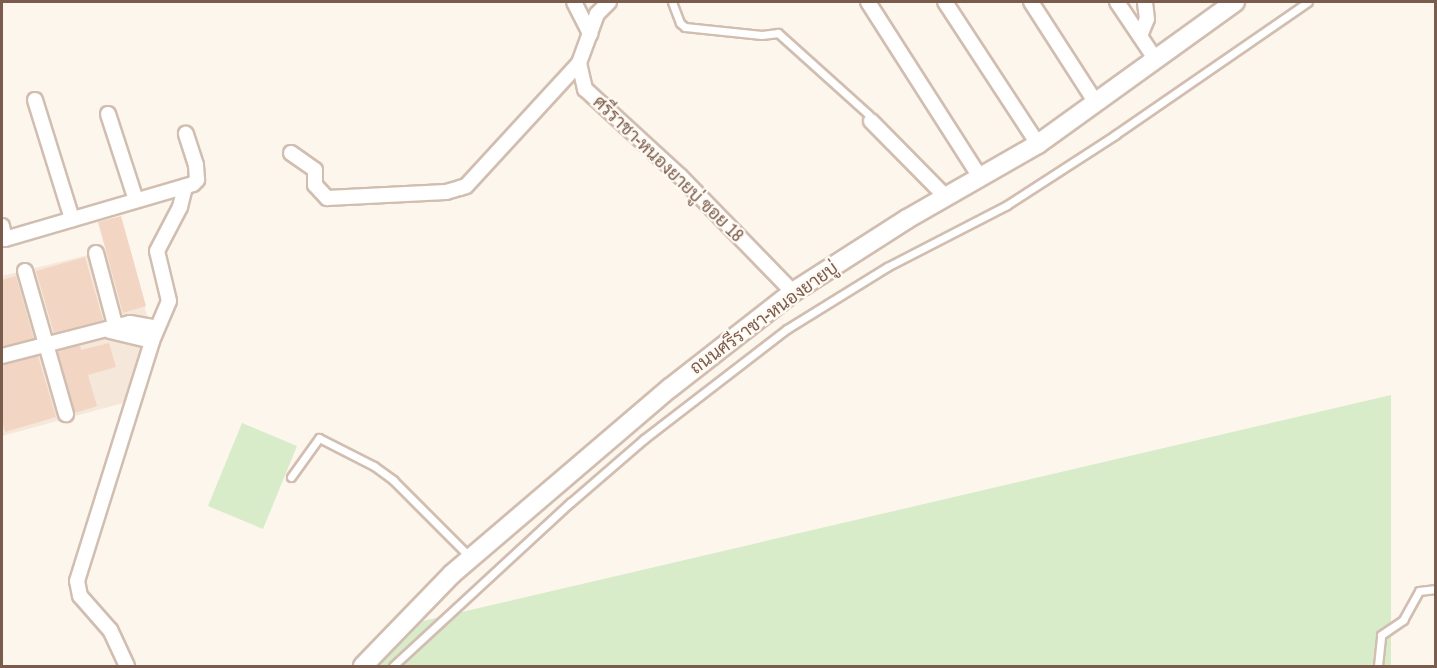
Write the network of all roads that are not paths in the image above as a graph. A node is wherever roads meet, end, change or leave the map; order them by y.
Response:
1 (574, 2) edge
2 (609, 2) edge
3 (672, 2) edge
4 (868, 2) edge
5 (945, 2) edge
6 (1031, 2) edge
7 (1117, 2) edge
8 (1145, 2) edge
9 (1234, 2) edge
10 (1308, 2) edge
11 (590, 34) junction
12 (1140, 36) junction
13 (1156, 60) junction
14 (579, 63) junction
15 (35, 100) dead end
16 (1096, 103) junction
17 (108, 114) dead end
18 (870, 118) joint
19 (186, 134) dead end
20 (1038, 144) junction
21 (291, 153) dead end
22 (980, 177) junction
23 (185, 187) junction
24 (946, 197) junction
25 (136, 200) junction
26 (72, 219) junction
27 (2, 226) edge
28 (96, 253) dead end
29 (25, 271) dead end
30 (793, 292) junction
31 (114, 329) junction
32 (154, 335) junction
33 (45, 345) junction
34 (2, 356) edge
35 (66, 414) dead end
36 (291, 477) dead end
37 (471, 558) junction
38 (1436, 590) edge
39 (127, 666) edge
40 (363, 666) edge
41 (393, 666) edge
42 (1378, 666) edge

1 - 11 street
2 - 11 street
3 - 18 lane
4 - 22 street
5 - 20 street
6 - 16 street
7 - 12 street
8 - 12 street
9 - 13 main road, ถนนศรีราชา-หนองยายบู่
10 - 41 lane
11 - 14 street
12 - 13 street
13 - 16 main road, ถนนศรีราชา-หนองยายบู่
14 - 21 street
14 - 30 street, ศรีราชา-หนองยายบู่ ซอย 18
15 - 26 street
16 - 20 main road, ถนนศรีราชา-หนองยายบู่
17 - 25 street
18 - 24 street
19 - 23 street
20 - 22 main road, ถนนศรีราชา-หนองยายบู่
22 - 24 main road, ถนนศรีราชา-หนองยายบู่
23 - 25 street
23 - 32 street
24 - 30 main road, ถนนศรีราชา-หนองยายบู่
25 - 26 street
26 - 27 street
28 - 31 street
29 - 33 street
30 - 37 main road, ถนนศรีราชา-หนองยายบู่
31 - 32 street
31 - 33 street
32 - 39 street
33 - 34 street
33 - 35 street
36 - 37 lane
37 - 40 main road, ถนนศรีราชา-หนองยายบู่
38 - 42 lane

